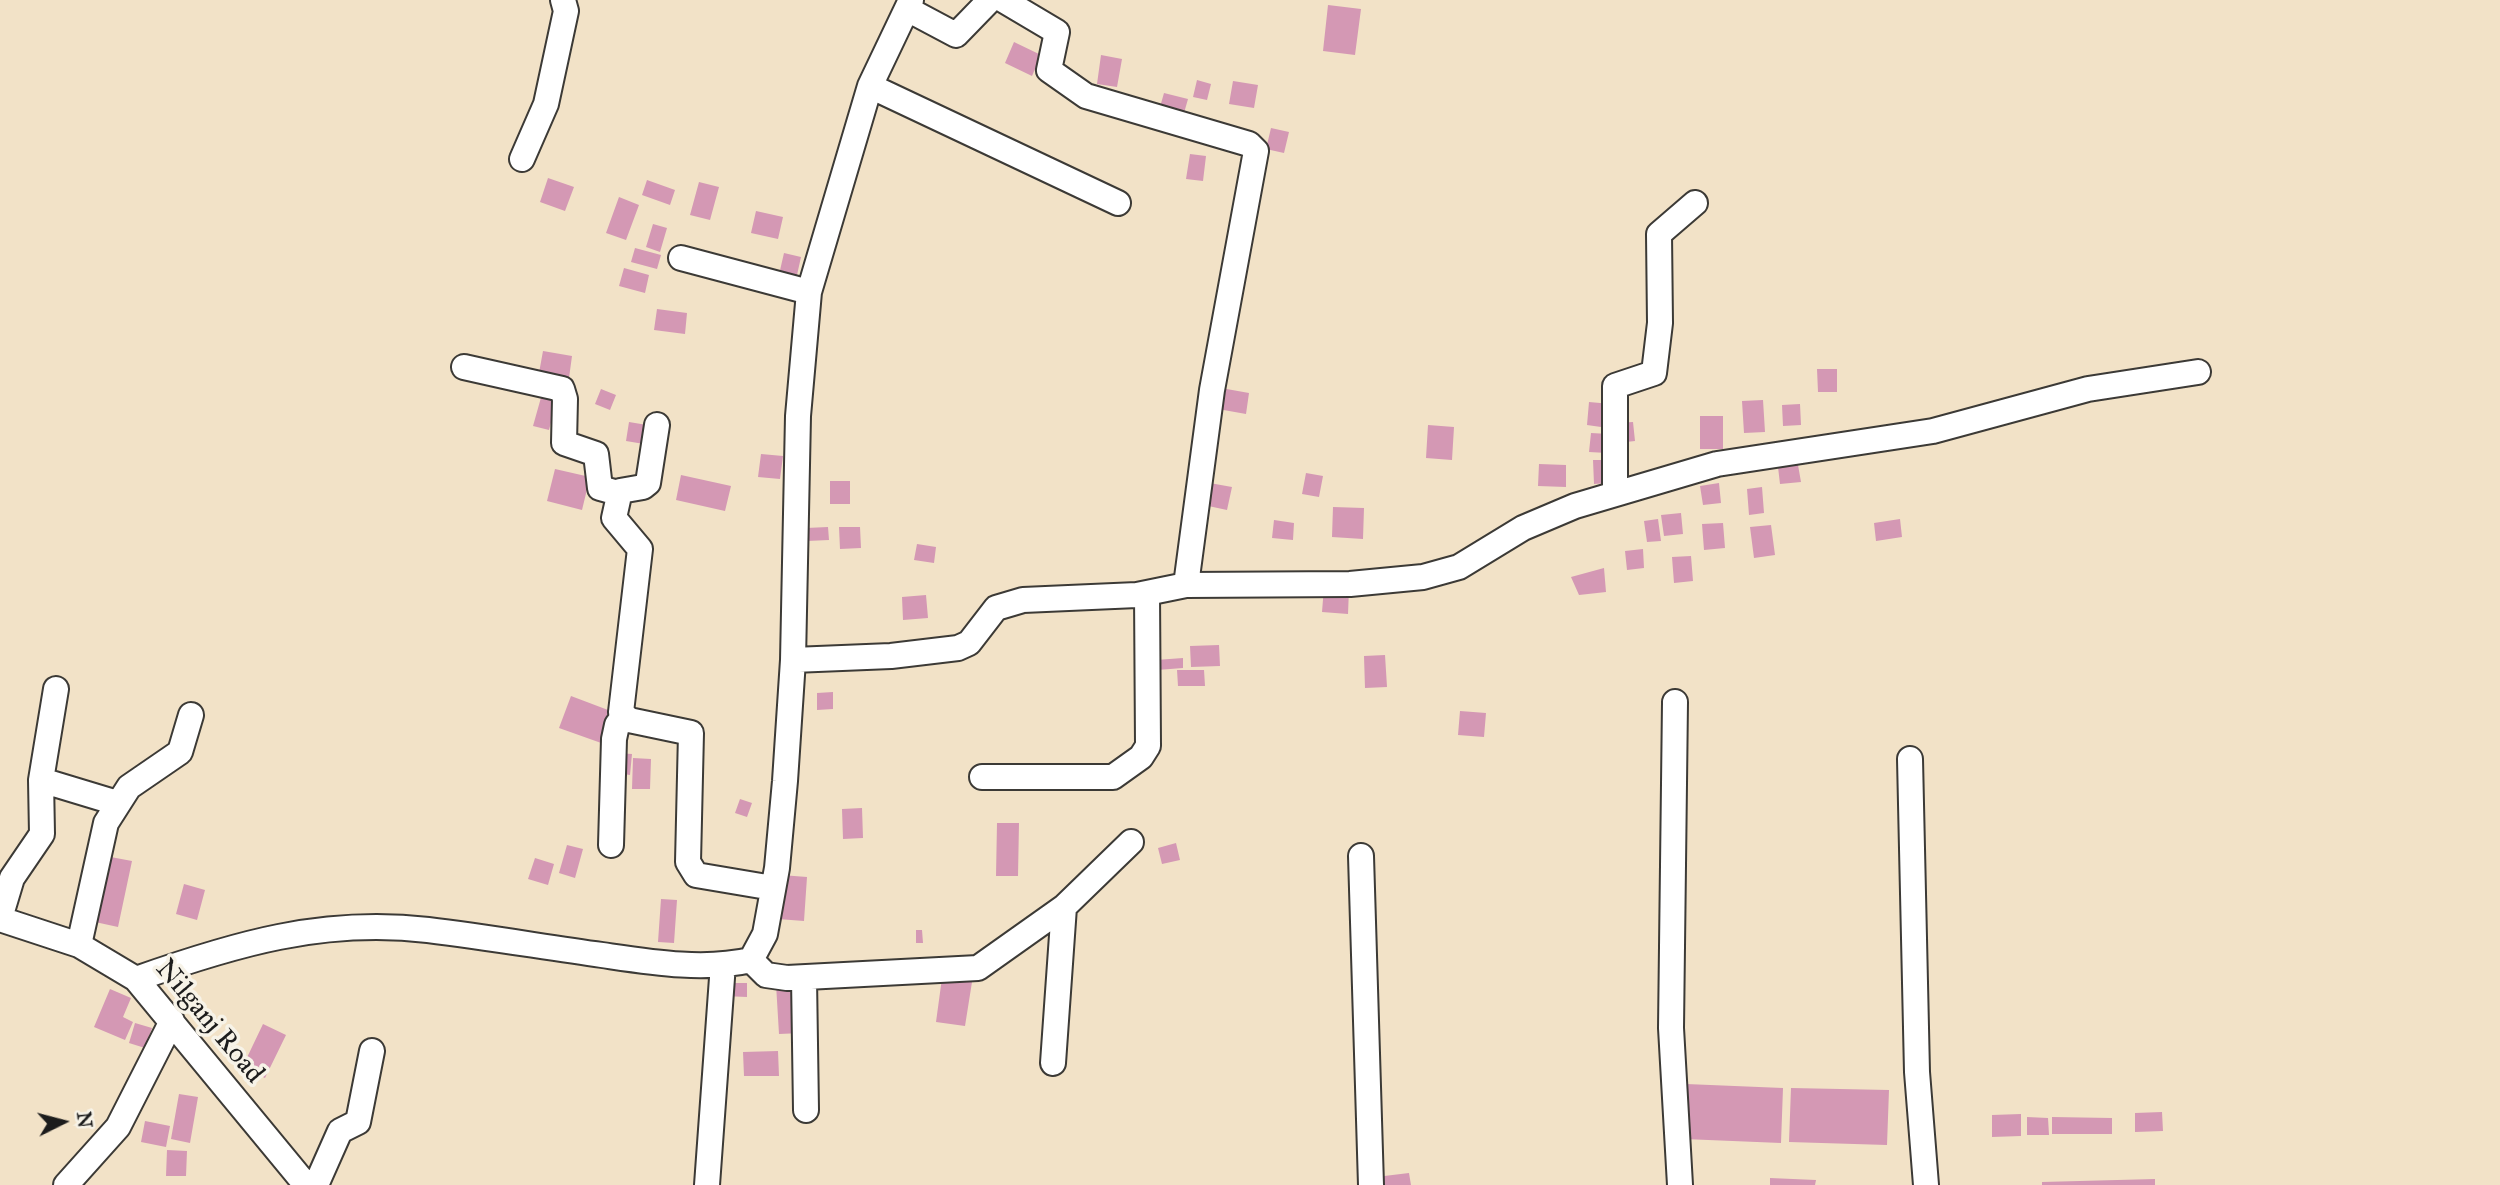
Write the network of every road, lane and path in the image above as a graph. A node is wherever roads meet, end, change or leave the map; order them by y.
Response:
1 (563, 0) edge
2 (990, 0) edge
3 (1003, 0) edge
4 (909, 4) edge
5 (870, 86) junction
6 (522, 159) dead end
7 (1118, 203) dead end
8 (1695, 203) dead end
9 (681, 258) dead end
10 (809, 292) junction
11 (464, 367) dead end
12 (2197, 372) dead end
13 (657, 425) dead end
14 (618, 493) junction
15 (1615, 493) junction
16 (1186, 585) junction
17 (1147, 593) junction
18 (793, 660) junction
19 (56, 689) dead end
20 (1675, 702) dead end
21 (191, 715) dead end
22 (624, 717) junction
23 (1910, 759) dead end
24 (982, 778) dead end
25 (41, 780) junction
26 (117, 803) junction
27 (1131, 842) dead end
28 (611, 845) dead end
29 (1361, 856) dead end
30 (773, 888) junction
31 (1064, 907) junction
32 (0, 918) edge
33 (79, 945) junction
34 (751, 960) junction
35 (723, 964) junction
36 (804, 978) junction
37 (136, 979) junction
38 (172, 1021) junction
39 (372, 1051) dead end
40 (1053, 1063) dead end
41 (806, 1110) dead end
42 (66, 1185) edge
43 (306, 1185) edge
44 (316, 1185) edge
45 (707, 1185) edge
46 (1371, 1185) edge
47 (1680, 1185) edge
48 (1926, 1185) edge

1 - 6 street
2 - 4 street
3 - 16 street
4 - 5 street
5 - 7 street
5 - 10 street
8 - 15 street
9 - 10 street
10 - 18 street
11 - 14 street
12 - 15 street
13 - 14 street
14 - 22 street
15 - 16 street
16 - 17 street
17 - 18 street
17 - 24 street
18 - 30 street
19 - 25 street
20 - 47 street
21 - 26 street
22 - 28 street
22 - 30 street
23 - 48 street
25 - 26 street
25 - 32 street
26 - 33 street
27 - 31 street
29 - 46 street
30 - 34 street
31 - 36 street
31 - 40 street
32 - 33 street, Nilganj Road
33 - 37 street, Nilganj Road
34 - 35 street
34 - 36 street
35 - 37 street
35 - 45 street
36 - 41 street
37 - 38 street, Nilganj Road
38 - 42 street
38 - 43 street, Nilganj Road
39 - 44 street

